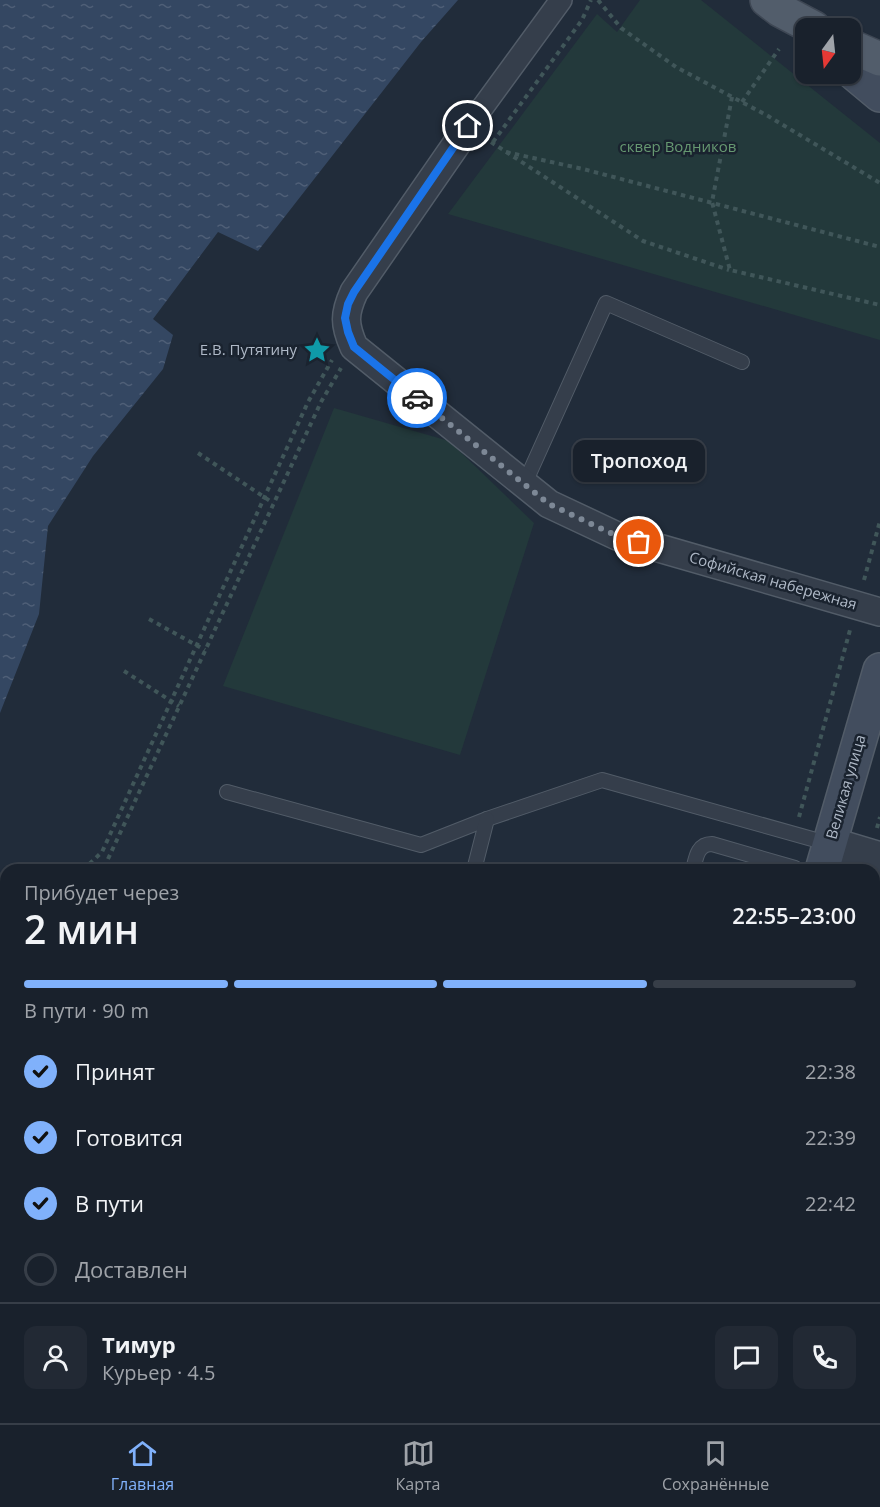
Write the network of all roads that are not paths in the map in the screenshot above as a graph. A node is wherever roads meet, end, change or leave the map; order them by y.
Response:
1 (561, 0) edge
2 (774, 5) edge
3 (797, 18) edge
4 (792, 40) edge
5 (861, 51) edge
6 (880, 59) edge
7 (861, 79) edge
8 (880, 95) edge
9 (468, 126) joint
10 (742, 362) dead end
11 (524, 485) junction
12 (869, 609) edge
13 (880, 670) edge
14 (227, 792) dead end
15 (487, 819) junction
16 (880, 860) edge
17 (816, 861) edge
18 (476, 864) edge
19 (695, 864) edge

1 - 9 street
2 - 3 main road
2 - 4 main road
5 - 6 main road
7 - 8 main road
9 - 11 street, Софийская набережная
10 - 11 lane
11 - 12 street, Софийская набережная
13 - 17 main road, Великая улица
14 - 15 lane
15 - 17 lane
15 - 18 lane
16 - 17 street
17 - 19 lane

